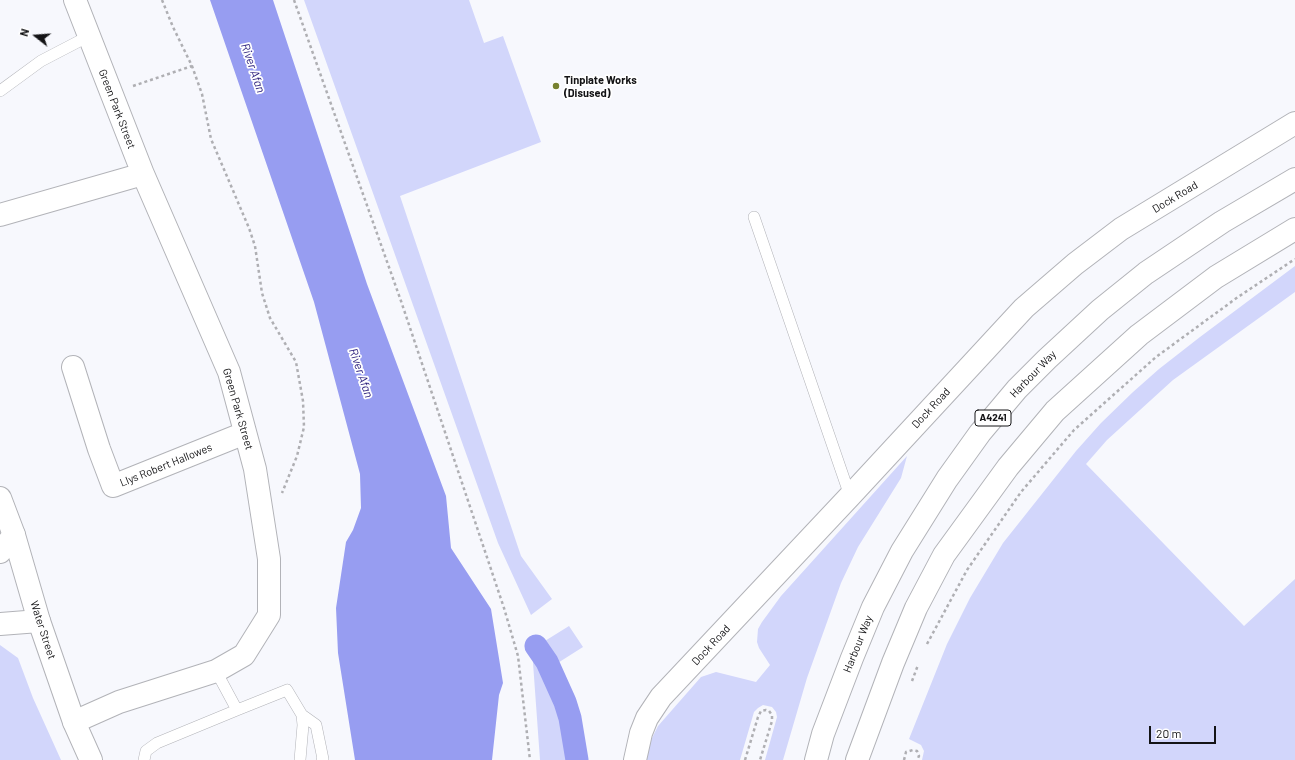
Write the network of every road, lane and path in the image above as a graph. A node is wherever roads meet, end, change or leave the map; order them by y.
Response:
1 (75, 0) edge
2 (162, 0) edge
3 (294, 0) edge
4 (89, 36) junction
5 (192, 66) junction
6 (0, 90) edge
7 (112, 94) junction
8 (1295, 124) edge
9 (143, 174) junction
10 (1295, 179) edge
11 (0, 215) edge
12 (754, 217) dead end
13 (1295, 229) edge
14 (1295, 259) edge
15 (73, 367) dead end
16 (246, 433) junction
17 (850, 496) junction
18 (0, 498) edge
19 (280, 498) dead end
20 (14, 535) junction
21 (0, 552) edge
22 (39, 621) junction
23 (0, 624) edge
24 (926, 646) dead end
25 (920, 661) dead end
26 (216, 671) junction
27 (912, 683) dead end
28 (237, 710) junction
29 (302, 715) junction
30 (74, 722) junction
31 (145, 756) edge
32 (91, 760) edge
33 (300, 760) edge
34 (322, 760) edge
35 (530, 760) edge
36 (635, 760) edge
37 (745, 760) edge
38 (760, 760) edge
39 (816, 760) edge
40 (857, 760) edge
41 (904, 760) edge
42 (917, 760) edge

1 - 4 street, Green Park Street
2 - 5 path
3 - 35 path
4 - 6 lane
4 - 7 street, Green Park Street
5 - 7 path
5 - 19 path
7 - 9 street, Green Park Street
8 - 17 street, Dock Road
9 - 11 street
9 - 16 street, Green Park Street
10 - 39 street, Harbour Way / A4241
12 - 17 lane
13 - 40 street
14 - 24 path
15 - 16 street, Llys Robert Hallowes
16 - 26 street, Green Park Street
17 - 36 street, Dock Road
18 - 20 street, Water Street
20 - 21 street
20 - 22 street, Water Street
22 - 23 street
22 - 30 street, Water Street
25 - 27 path
26 - 28 lane
26 - 30 street, Green Park Street
28 - 29 lane
28 - 31 lane
29 - 33 lane
29 - 34 lane
30 - 32 street, Water Street
37 - 38 path
41 - 42 path

